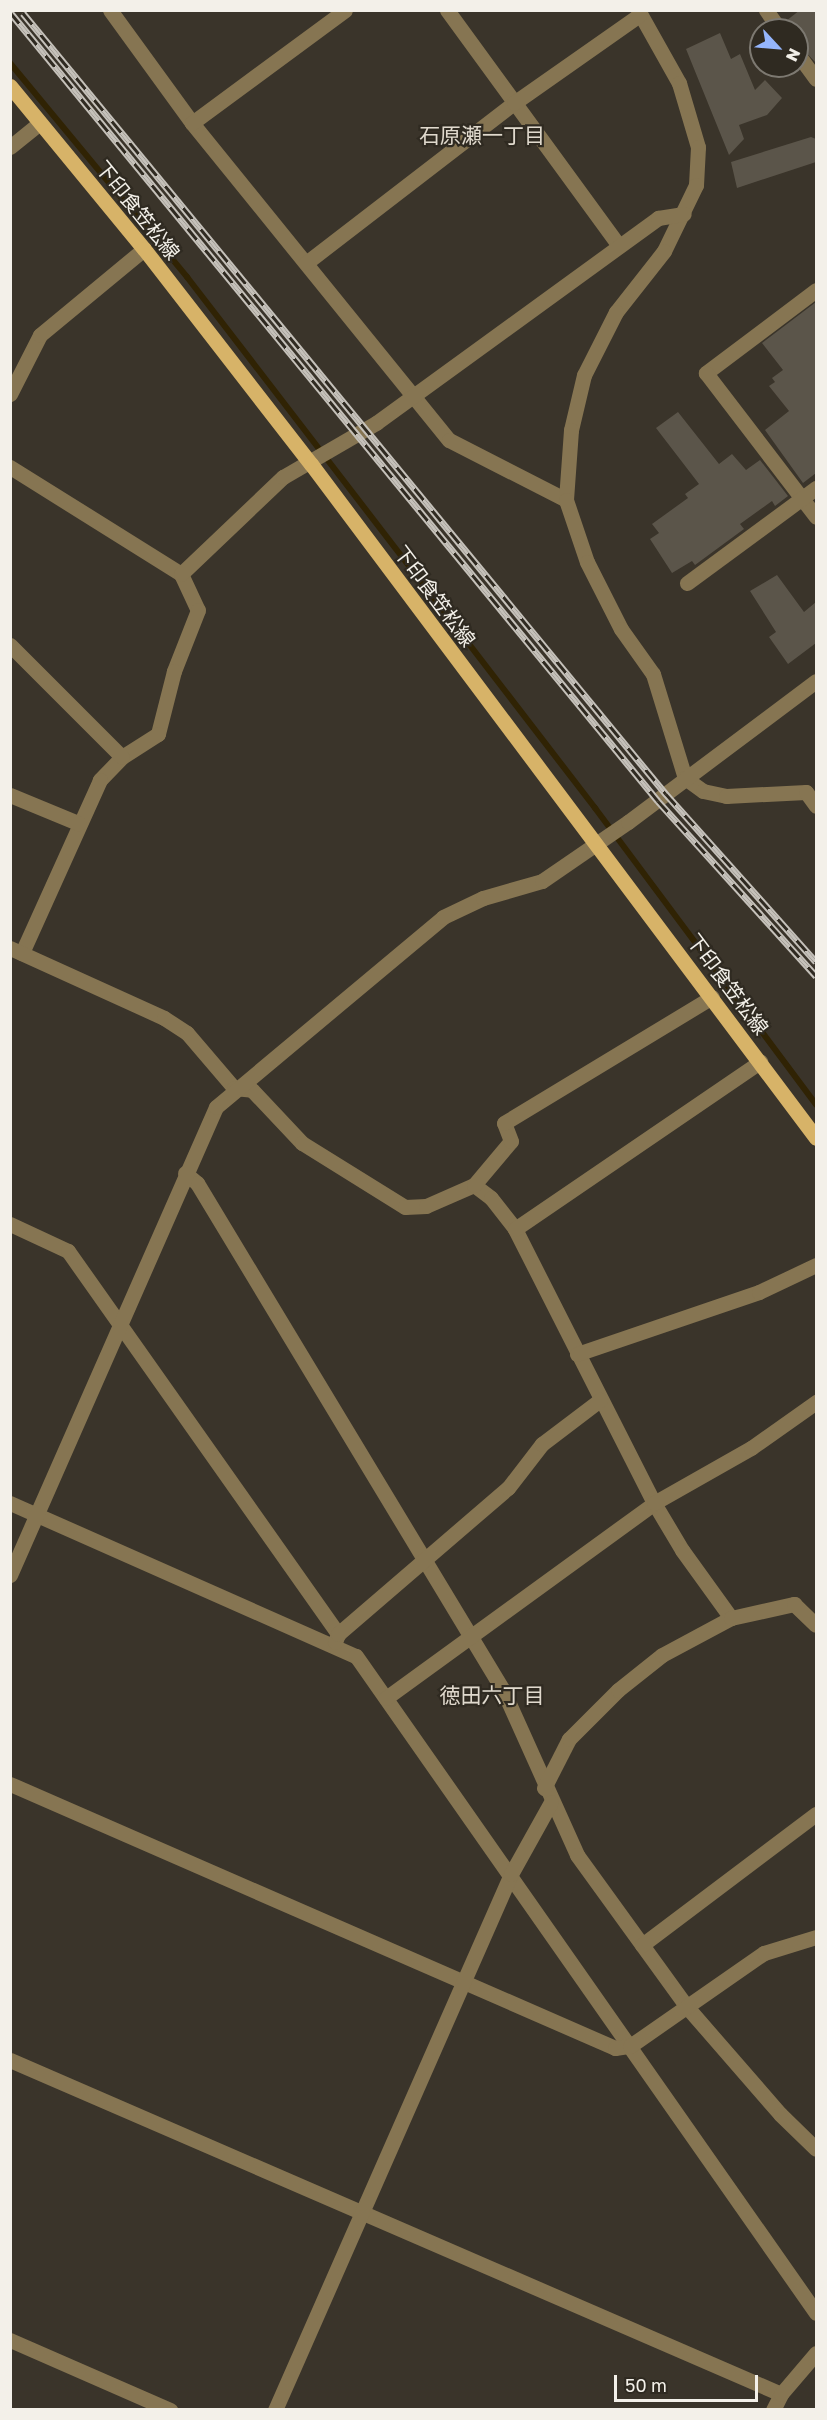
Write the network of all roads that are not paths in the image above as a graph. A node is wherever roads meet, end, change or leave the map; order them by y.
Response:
1 (110, 10) edge
2 (345, 10) edge
3 (447, 10) edge
4 (638, 13) edge
5 (10, 86) edge
6 (514, 103) junction
7 (40, 123) junction
8 (192, 123) junction
9 (10, 147) edge
10 (684, 214) junction
11 (618, 246) junction
12 (144, 249) junction
13 (306, 263) junction
14 (816, 290) edge
15 (10, 394) edge
16 (412, 398) junction
17 (315, 461) junction
18 (10, 467) edge
19 (816, 488) edge
20 (803, 498) junction
21 (566, 500) junction
22 (816, 517) edge
23 (181, 574) junction
24 (687, 583) dead end
25 (10, 645) edge
26 (816, 681) edge
27 (123, 757) junction
28 (685, 778) junction
29 (811, 791) edge
30 (10, 795) edge
31 (816, 806) edge
32 (78, 823) junction
33 (600, 841) junction
34 (16, 951) edge
35 (712, 997) junction
36 (760, 1062) junction
37 (234, 1088) junction
38 (816, 1138) edge
39 (185, 1173) junction
40 (474, 1185) junction
41 (10, 1224) edge
42 (515, 1229) junction
43 (816, 1265) edge
44 (119, 1324) junction
45 (577, 1354) junction
46 (600, 1401) junction
47 (816, 1402) edge
48 (10, 1503) edge
49 (654, 1503) junction
50 (37, 1514) junction
51 (426, 1559) junction
52 (10, 1575) edge
53 (731, 1618) junction
54 (816, 1625) edge
55 (471, 1636) junction
56 (336, 1639) junction
57 (386, 1698) junction
58 (10, 1784) edge
59 (544, 1788) junction
60 (551, 1802) junction
61 (816, 1814) edge
62 (511, 1874) junction
63 (816, 1937) edge
64 (642, 1945) junction
65 (462, 1982) junction
66 (687, 2007) junction
67 (630, 2046) junction
68 (10, 2060) edge
69 (816, 2149) edge
70 (361, 2212) junction
71 (816, 2313) edge
72 (10, 2340) edge
73 (816, 2353) edge
74 (781, 2394) junction
75 (170, 2409) edge
76 (275, 2409) edge
77 (773, 2409) edge

1 - 8 street
2 - 8 street
3 - 6 street
4 - 6 street
4 - 10 street
5 - 7 main road, 下印食笠松線
6 - 11 street
6 - 13 street
7 - 9 street
7 - 12 main road, 下印食笠松線
8 - 13 street
10 - 11 street
10 - 21 street
11 - 16 street
12 - 15 street
12 - 17 main road, 下印食笠松線
13 - 16 street
14 - 20 street
16 - 17 street
16 - 21 street
17 - 23 street
17 - 33 main road, 下印食笠松線
18 - 23 street
19 - 20 street
20 - 22 street
20 - 24 street
21 - 28 street
23 - 27 street
25 - 27 street
26 - 28 street
27 - 32 street
28 - 29 street
28 - 33 street
29 - 31 street
30 - 32 street
32 - 34 street
33 - 35 main road, 下印食笠松線
33 - 37 street
34 - 37 street
35 - 36 main road, 下印食笠松線
35 - 40 street
36 - 38 main road, 下印食笠松線
36 - 42 street
37 - 39 street
37 - 40 street
39 - 44 street
39 - 51 street
40 - 42 street
41 - 44 street
42 - 45 street
43 - 45 street
44 - 50 street
44 - 56 street
45 - 46 street
46 - 49 street
46 - 51 street
47 - 49 street
48 - 50 street
49 - 53 street
49 - 55 street
50 - 52 street
50 - 56 street
51 - 55 street
51 - 56 street
53 - 54 street
53 - 59 street
55 - 57 street
55 - 59 street
56 - 57 street
57 - 62 street
58 - 65 street
59 - 60 street
60 - 62 street
60 - 64 street
61 - 64 street
62 - 65 street
62 - 67 street
63 - 66 street
64 - 66 street
65 - 67 street
65 - 70 street
66 - 67 street
66 - 69 street
67 - 71 street
68 - 70 street
70 - 74 street
70 - 76 street
72 - 75 street
73 - 74 street
74 - 77 street

